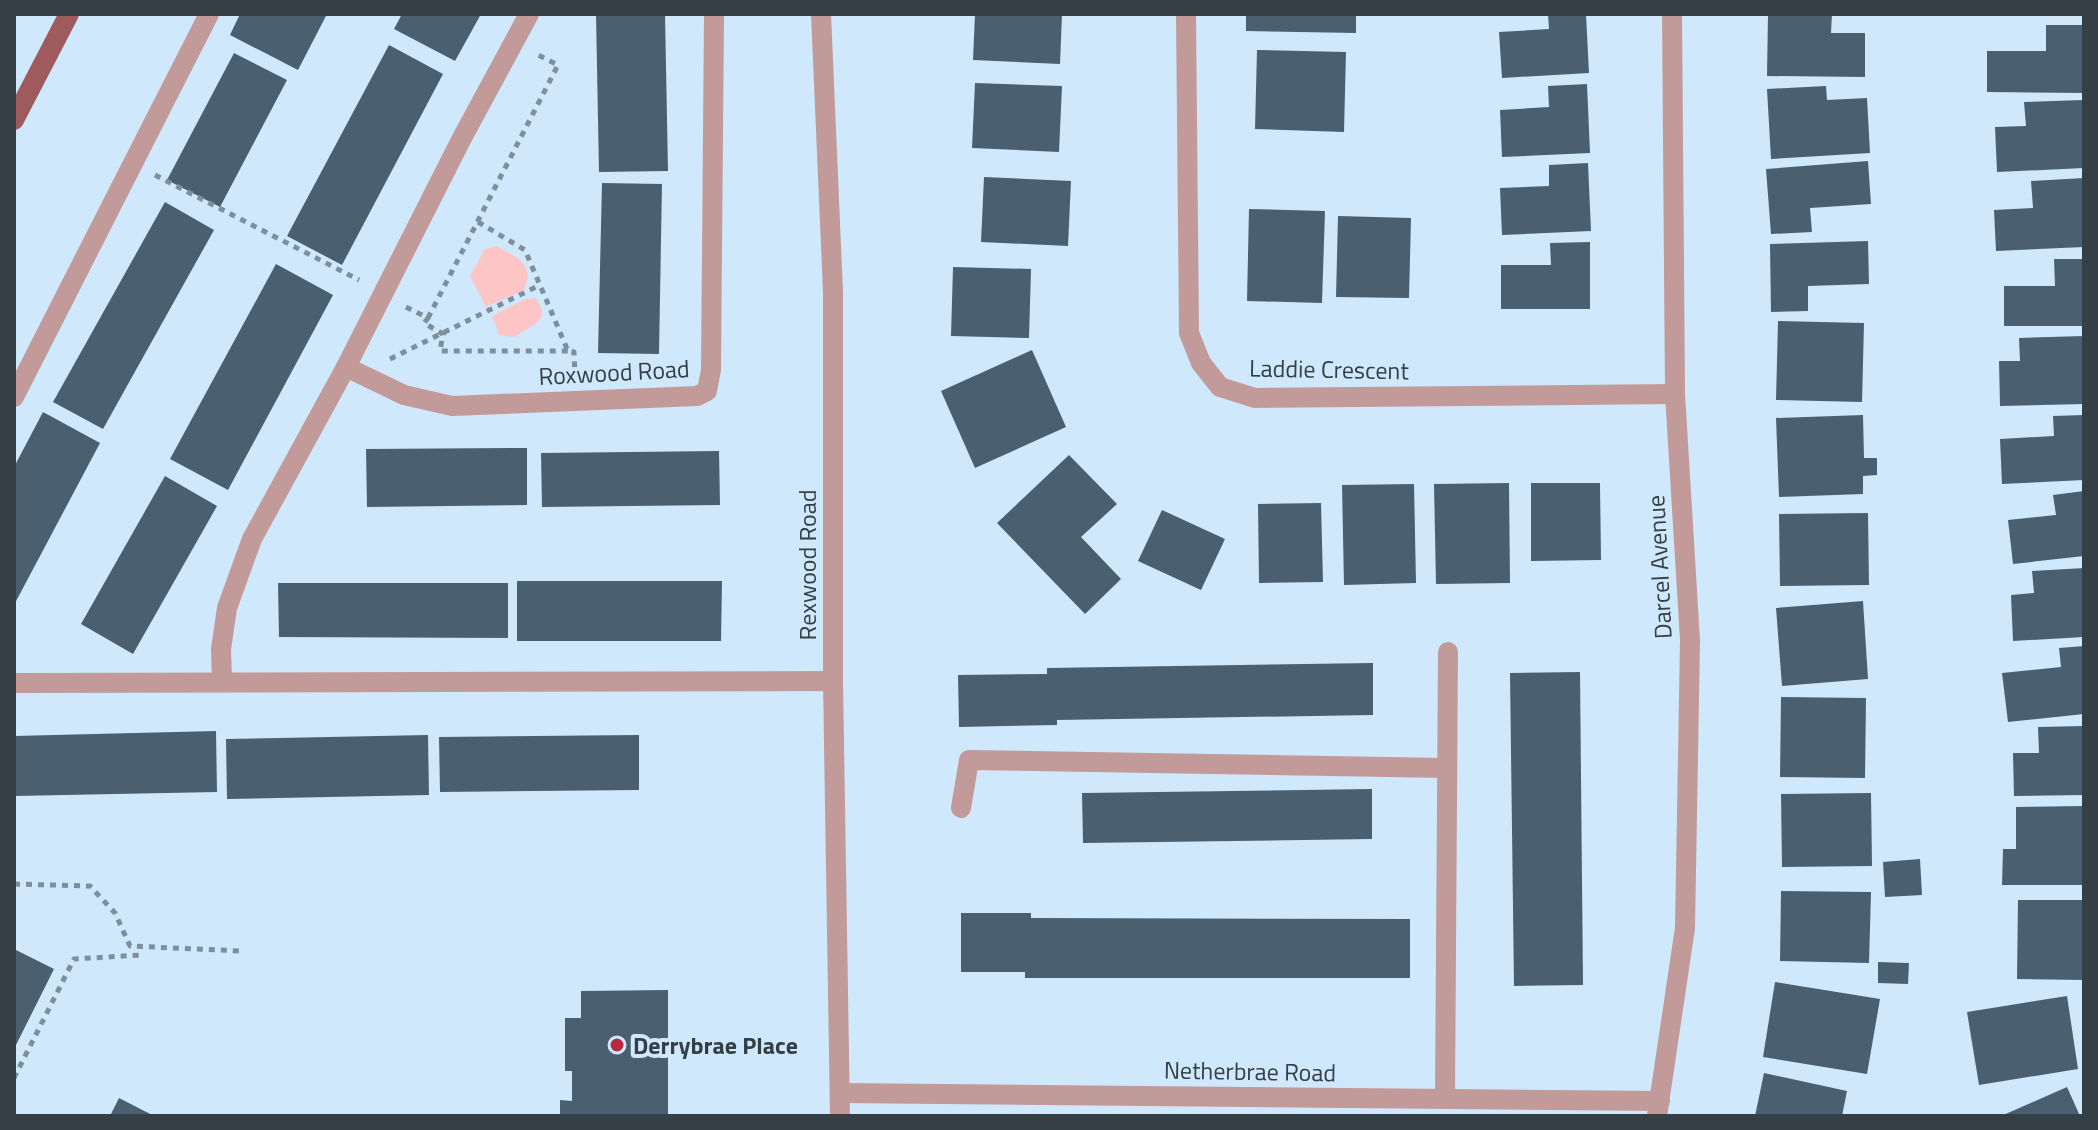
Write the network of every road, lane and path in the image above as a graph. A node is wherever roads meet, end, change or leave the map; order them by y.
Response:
1 (69, 14) edge
2 (209, 14) edge
3 (529, 14) edge
4 (714, 14) edge
5 (821, 14) edge
6 (1186, 14) edge
7 (1672, 14) edge
8 (513, 43) junction
9 (14, 120) edge
10 (133, 163) junction
11 (478, 222) junction
12 (540, 285) junction
13 (383, 292) junction
14 (428, 318) junction
15 (443, 334) junction
16 (568, 351) junction
17 (352, 370) junction
18 (1675, 394) junction
19 (14, 397) edge
20 (575, 400) junction
21 (1448, 652) dead end
22 (833, 681) junction
23 (222, 682) junction
24 (14, 683) edge
25 (1447, 768) junction
26 (961, 808) dead end
27 (14, 884) edge
28 (241, 951) dead end
29 (141, 955) dead end
30 (14, 1078) edge
31 (840, 1093) junction
32 (1445, 1098) junction
33 (1658, 1108) edge
34 (840, 1116) edge

1 - 9 main road
2 - 10 street
3 - 8 street
4 - 20 street, Roxwood Road
5 - 22 street, Rexwood Road
6 - 18 street, Laddie Crescent
7 - 18 street, Darcel Avenue
8 - 11 path
8 - 13 street
10 - 13 path
10 - 19 street
11 - 12 path
11 - 14 path
12 - 15 path
12 - 16 path
13 - 14 path
13 - 17 street
14 - 15 path
15 - 16 path
15 - 17 path
16 - 20 path
17 - 20 street, Roxwood Road
17 - 23 street
18 - 33 street, Darcel Avenue
21 - 25 street
22 - 23 street
22 - 31 street, Rexwood Road
23 - 24 street
25 - 26 street
25 - 32 street
27 - 28 path
29 - 30 path
31 - 32 street, Netherbrae Road
31 - 34 street, Rexwood Road
32 - 33 street, Netherbrae Road

